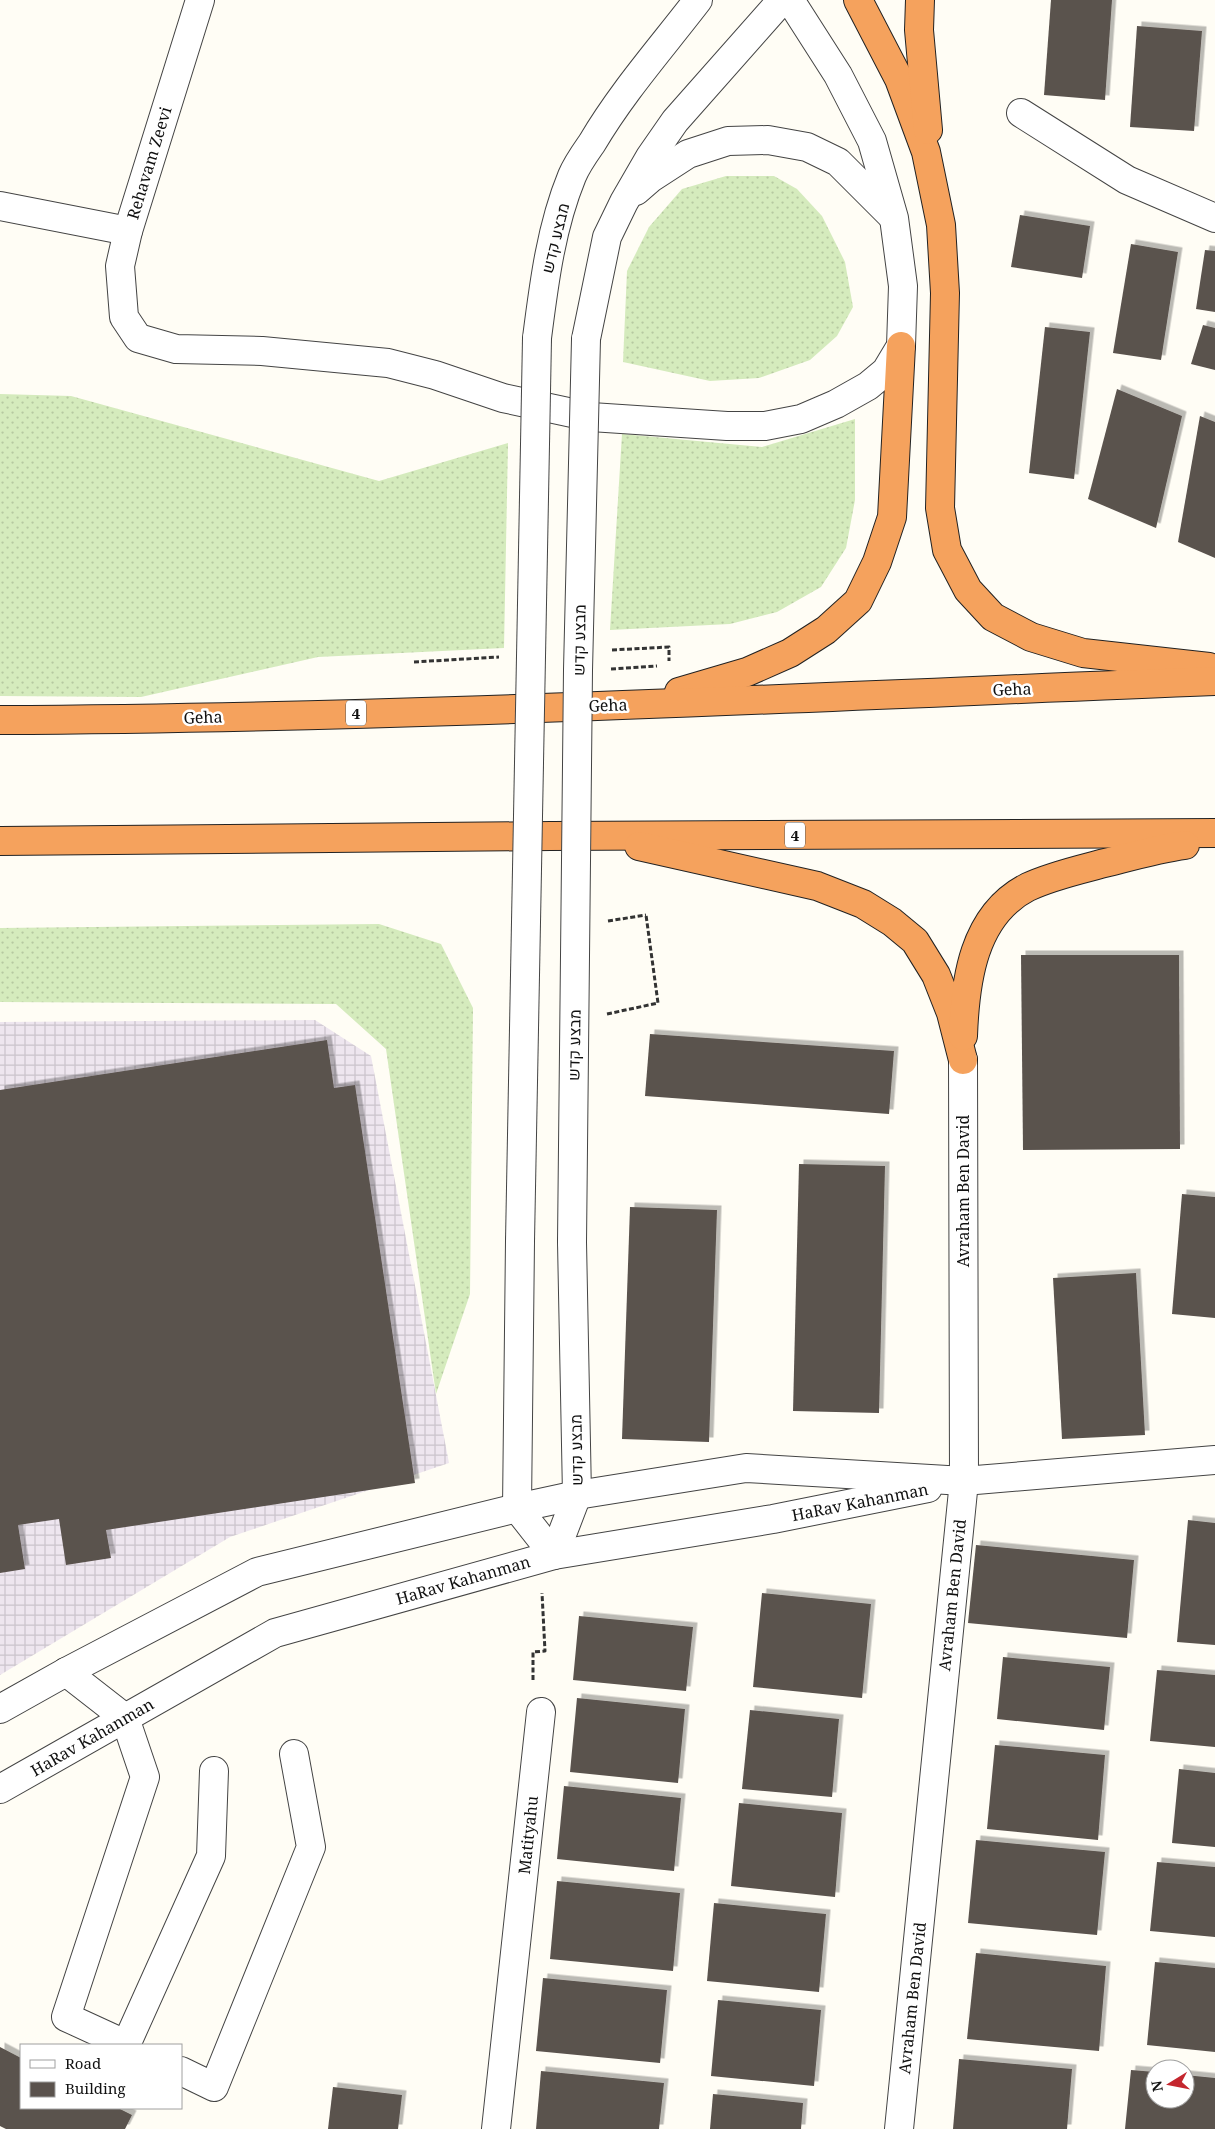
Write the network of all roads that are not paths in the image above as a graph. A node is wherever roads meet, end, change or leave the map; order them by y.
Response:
1 (200, 0) edge
2 (678, 0) edge
3 (698, 0) edge
4 (782, 0) edge
5 (790, 0) edge
6 (858, 0) edge
7 (920, 0) edge
8 (670, 36) junction
9 (1021, 113) dead end
10 (934, 191) junction
11 (624, 202) junction
12 (0, 206) edge
13 (894, 218) junction
14 (1215, 218) edge
15 (128, 231) junction
16 (901, 346) junction
17 (1215, 668) edge
18 (1215, 681) edge
19 (637, 704) junction
20 (0, 720) edge
21 (1215, 833) edge
22 (591, 836) junction
23 (0, 841) edge
24 (1215, 841) edge
25 (962, 1060) junction
26 (1215, 1460) edge
27 (964, 1481) junction
28 (576, 1495) junction
29 (517, 1508) junction
30 (547, 1557) junction
31 (66, 1672) junction
32 (0, 1709) edge
33 (541, 1712) road end
34 (125, 1718) junction
35 (294, 1754) dead end
36 (214, 1771) dead end
37 (0, 1790) edge
38 (125, 2044) edge
39 (127, 2044) edge
40 (182, 2071) edge
41 (496, 2129) edge
42 (899, 2129) edge

1 - 15 street, Rehavam Zeevi
2 - 8 street
3 - 8 street, מבצע קדש
4 - 11 street, מבצע קדש
5 - 13 street
6 - 10 highway
7 - 10 highway
8 - 29 street, מבצע קדש, bridge
9 - 14 street
10 - 17 highway
11 - 13 street
11 - 28 street, מבצע קדש, bridge
12 - 15 street, Rehavam Zeevi
13 - 16 street
15 - 16 street
16 - 19 highway
18 - 19 highway, Geha / 4
19 - 20 highway, Geha / 4
21 - 22 highway, 4
22 - 23 highway, 4
22 - 25 highway
24 - 25 highway
25 - 27 street, Avraham Ben David
26 - 27 street, HaRav Kahanman
27 - 28 street, HaRav Kahanman
27 - 30 street, HaRav Kahanman
27 - 42 street, Avraham Ben David
28 - 29 street, HaRav Kahanman
28 - 30 street, מבצע קדש
29 - 30 street
29 - 31 street, HaRav Kahanman
30 - 34 street, HaRav Kahanman
31 - 32 street, HaRav Kahanman
31 - 34 street
33 - 41 street, Matityahu
34 - 37 street, HaRav Kahanman
34 - 38 street
35 - 40 street
36 - 39 street

